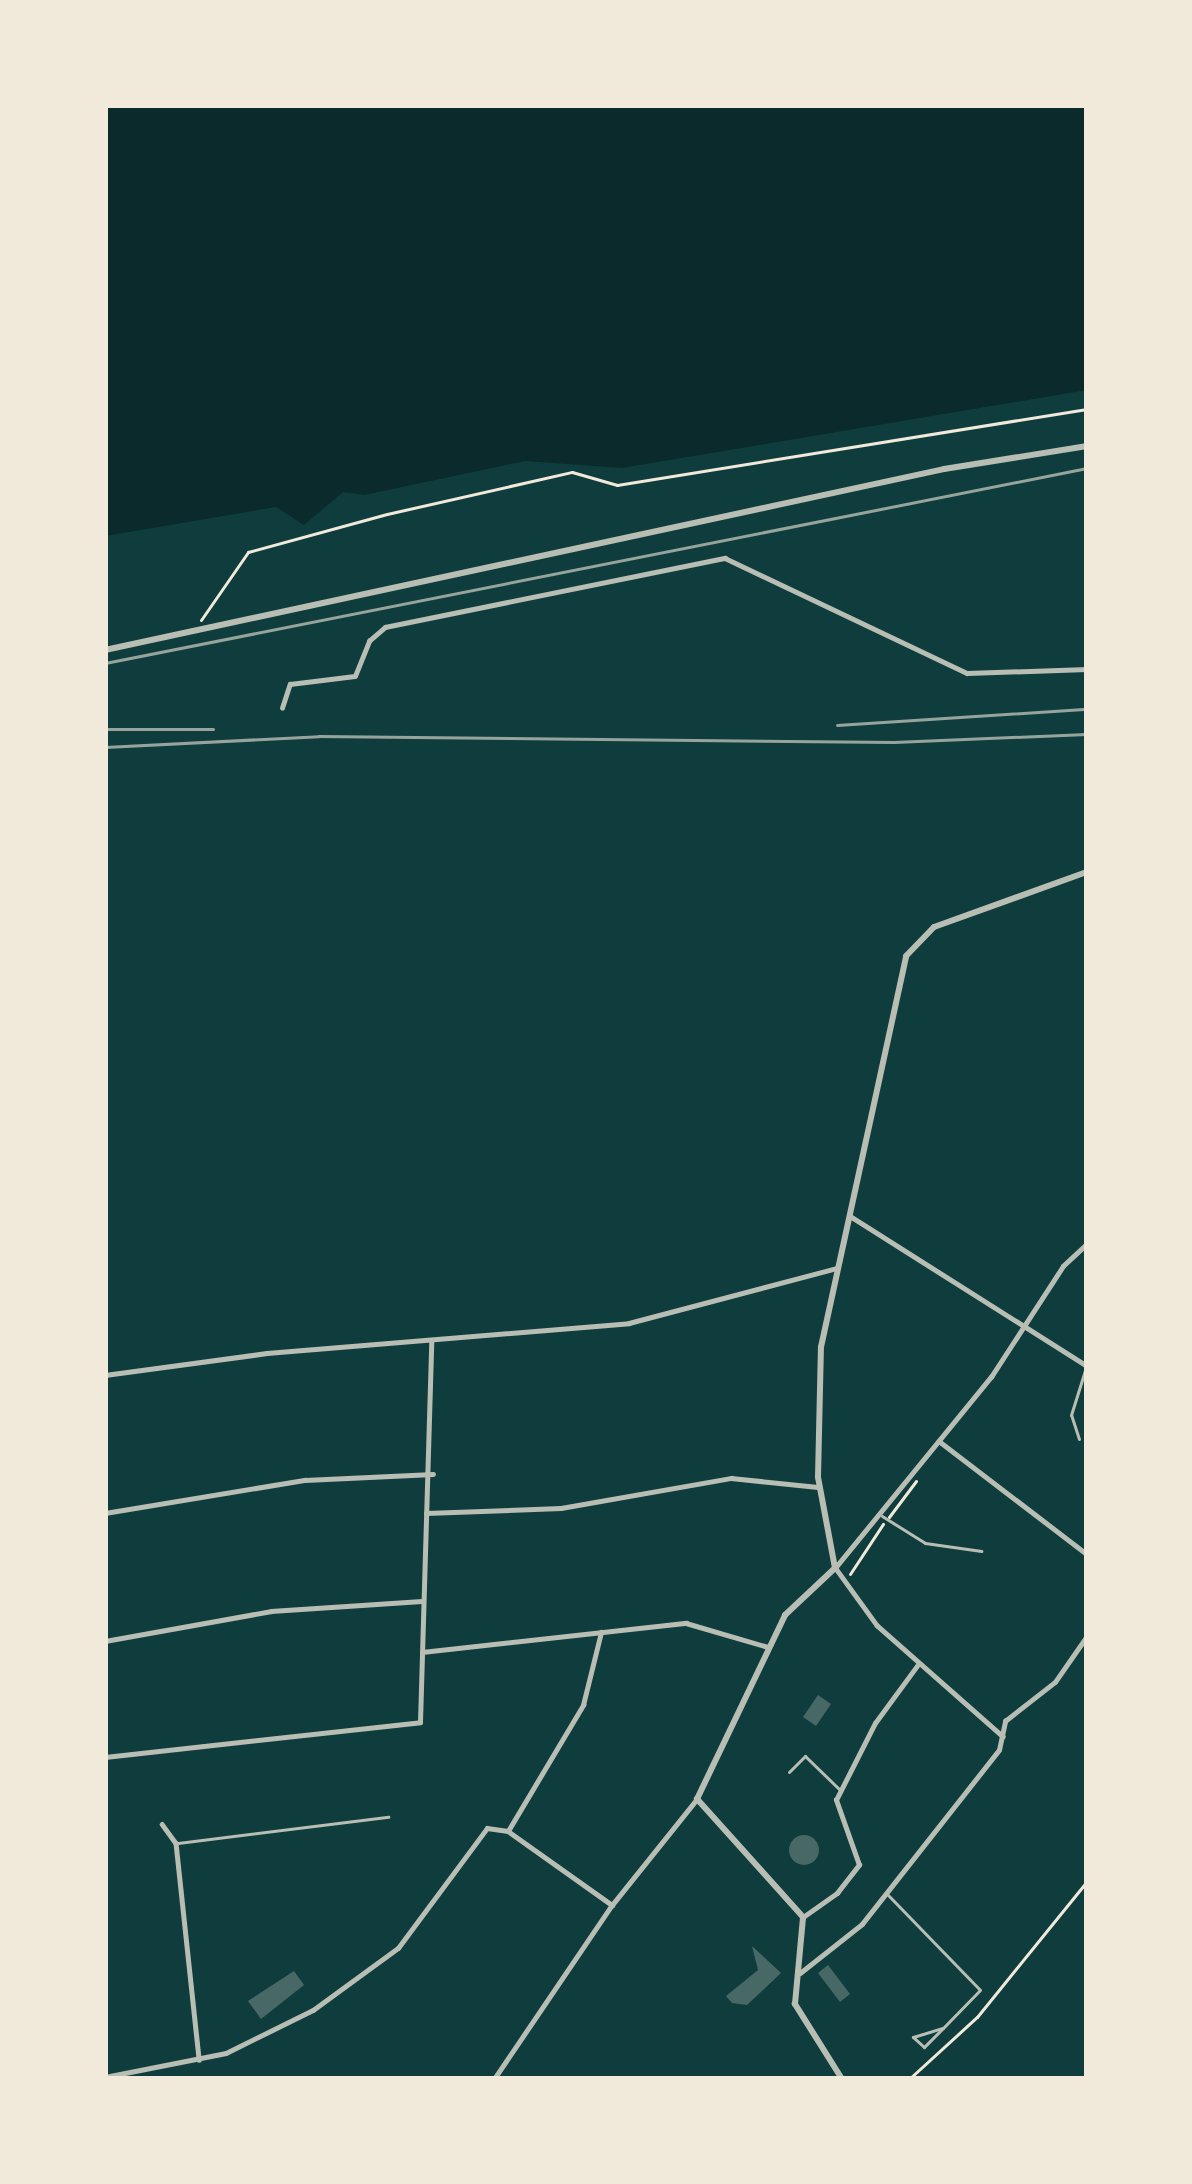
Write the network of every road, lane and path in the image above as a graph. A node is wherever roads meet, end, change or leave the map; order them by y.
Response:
1 (1087, 409) edge
2 (1087, 446) edge
3 (199, 630) junction
4 (105, 650) edge
5 (1087, 669) edge
6 (282, 708) dead end
7 (1087, 872) edge
8 (850, 1216) junction
9 (1087, 1244) edge
10 (837, 1268) junction
11 (1027, 1329) junction
12 (431, 1341) junction
13 (1087, 1366) edge
14 (105, 1375) edge
15 (1079, 1439) dead end
16 (938, 1441) junction
17 (433, 1474) junction
18 (818, 1487) junction
19 (426, 1513) junction
20 (105, 1514) edge
21 (881, 1515) junction
22 (981, 1550) dead end
23 (1087, 1554) edge
24 (835, 1568) junction
25 (422, 1600) junction
26 (601, 1632) junction
27 (1087, 1636) edge
28 (105, 1641) edge
29 (768, 1647) junction
30 (422, 1652) junction
31 (920, 1662) junction
32 (1003, 1737) junction
33 (105, 1757) edge
34 (789, 1772) dead end
35 (840, 1790) junction
36 (697, 1799) junction
37 (388, 1817) dead end
38 (162, 1824) dead end
39 (508, 1831) junction
40 (176, 1844) junction
41 (1087, 1881) edge
42 (887, 1894) junction
43 (612, 1906) junction
44 (803, 1917) junction
45 (798, 1974) junction
46 (943, 2028) dead end
47 (199, 2060) junction
48 (105, 2077) edge
49 (494, 2079) edge
50 (842, 2079) edge
51 (909, 2079) edge

1 - 3 path
2 - 3 street
3 - 4 street
5 - 6 street
7 - 8 street
8 - 10 street
8 - 11 street
9 - 11 street
10 - 12 street
10 - 18 street
11 - 13 street
11 - 16 street
12 - 14 street
12 - 17 street
13 - 15 lane
16 - 21 street
16 - 23 street
17 - 19 street
17 - 20 street
18 - 19 street
18 - 24 street
19 - 25 street
21 - 22 lane
21 - 24 street
24 - 29 street
24 - 31 street
25 - 28 street
25 - 30 street
26 - 29 street
26 - 30 street
26 - 39 street
27 - 32 street
29 - 36 street
30 - 33 street
31 - 32 street
31 - 35 street
32 - 42 street
34 - 35 lane
35 - 44 street
36 - 43 street
36 - 44 street
37 - 40 lane
38 - 40 street
39 - 43 street
39 - 47 street
40 - 47 street
41 - 51 path
42 - 45 street
42 - 46 lane
43 - 49 street
44 - 45 street
45 - 50 street
47 - 48 street

